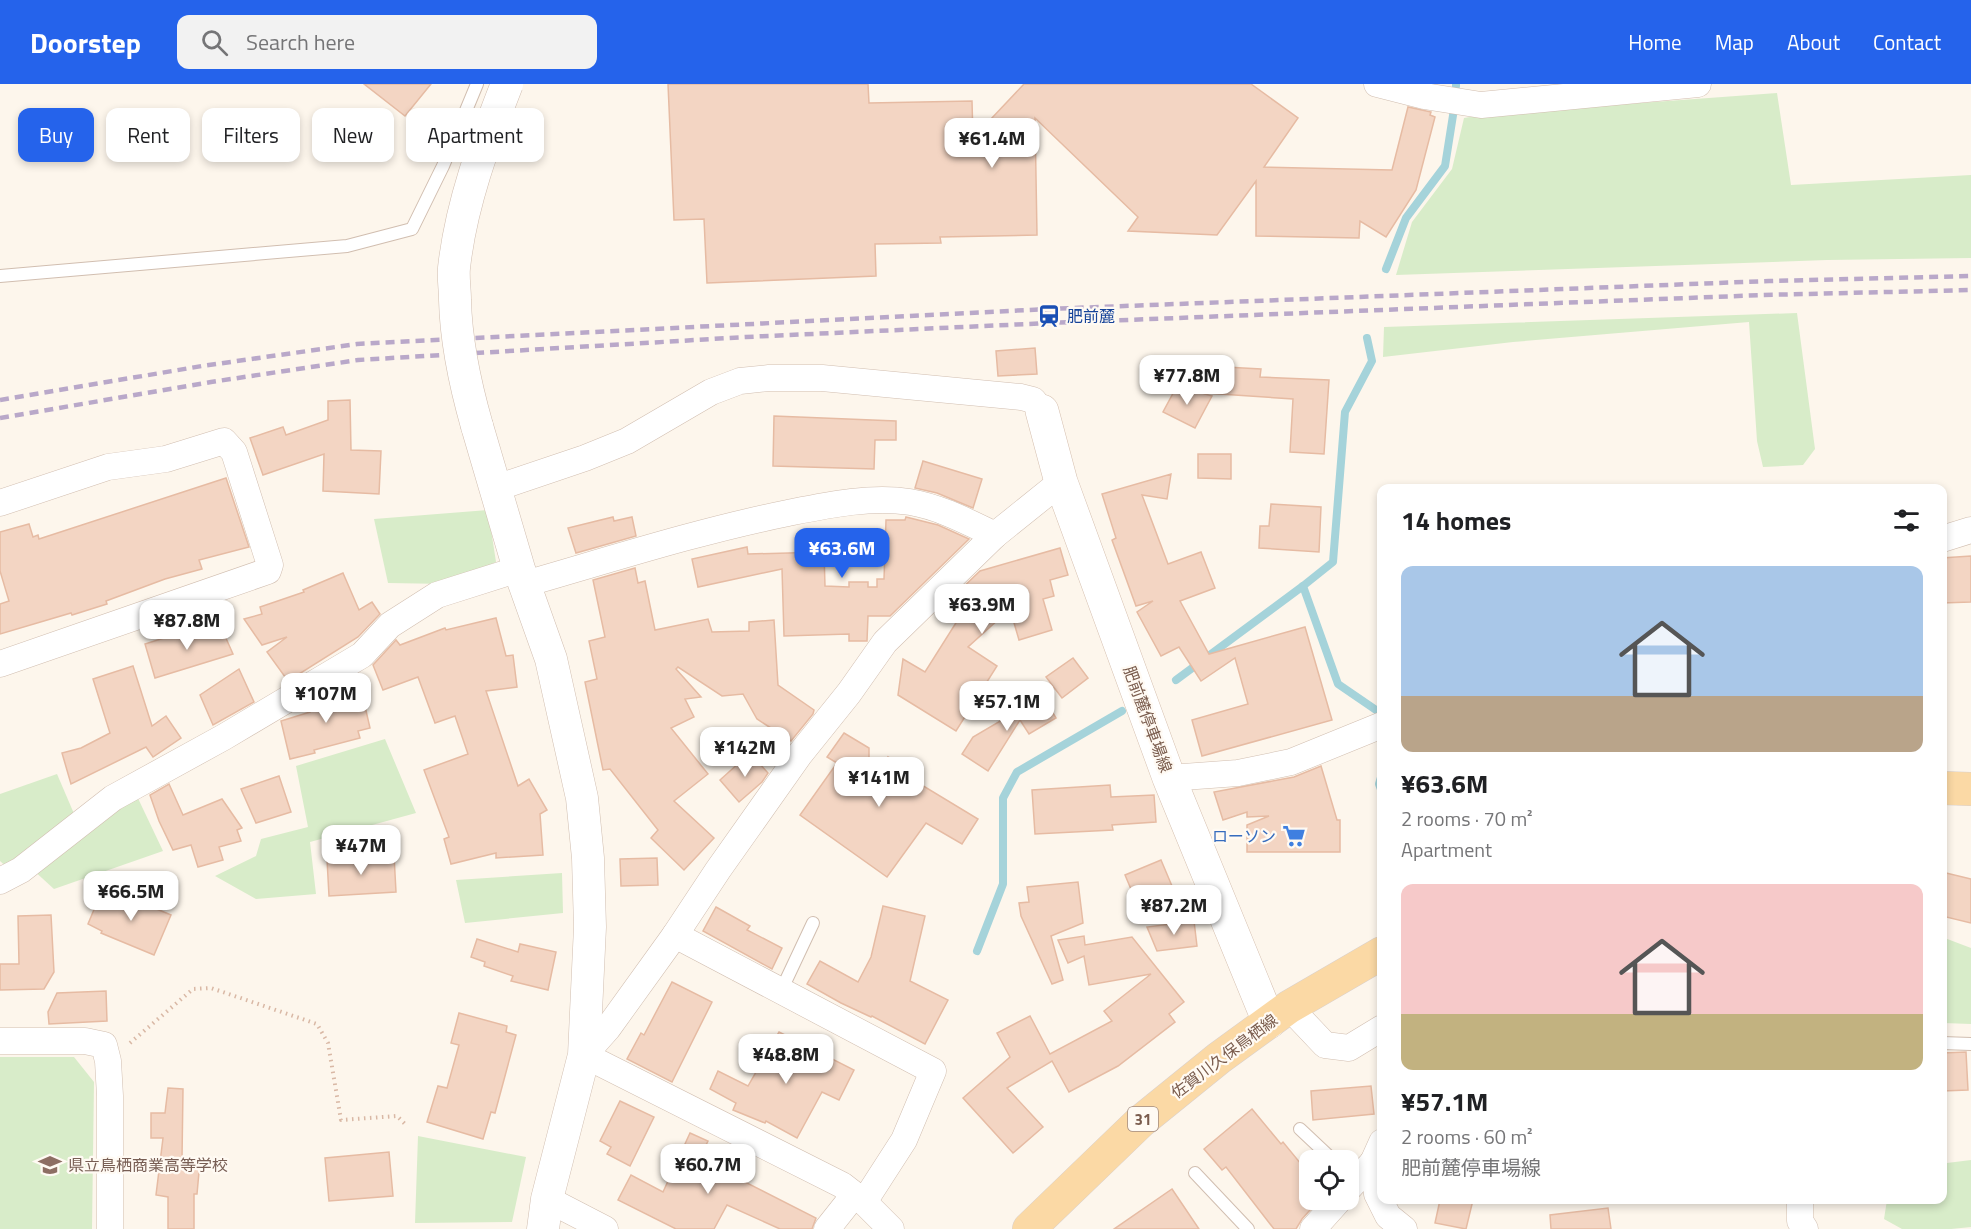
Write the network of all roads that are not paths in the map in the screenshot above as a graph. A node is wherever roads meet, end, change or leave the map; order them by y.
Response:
1 (477, 84) edge
2 (507, 84) edge
3 (1377, 84) edge
4 (1698, 84) edge
5 (0, 276) edge
6 (1042, 411) joint
7 (1061, 482) junction
8 (496, 488) junction
9 (0, 503) edge
10 (1971, 530) edge
11 (995, 535) junction
12 (1947, 537) edge
13 (522, 577) junction
14 (0, 664) edge
15 (1377, 727) edge
16 (1169, 778) junction
17 (1947, 788) edge
18 (1971, 789) edge
19 (0, 881) edge
20 (813, 923) dead end
21 (675, 935) junction
22 (1377, 956) edge
23 (781, 991) junction
24 (1279, 1014) junction
25 (1377, 1031) edge
26 (0, 1041) edge
27 (1947, 1042) edge
28 (1971, 1044) edge
29 (584, 1054) junction
30 (1300, 1129) dead end
31 (1322, 1150) edge
32 (1377, 1152) edge
33 (1195, 1173) dead end
34 (1359, 1174) edge
35 (1377, 1194) edge
36 (859, 1198) junction
37 (1382, 1204) edge
38 (1800, 1204) edge
39 (1328, 1210) edge
40 (545, 1214) edge
41 (1040, 1226) edge
42 (110, 1229) edge
43 (605, 1229) edge
44 (827, 1229) edge
45 (891, 1229) edge
46 (1248, 1229) edge
47 (1312, 1229) edge
48 (1404, 1229) edge
49 (1805, 1229) edge

1 - 5 lane
2 - 8 street, bridge
3 - 4 street
6 - 7 main road, 肥前麓停車場線
6 - 8 street
7 - 11 street
7 - 16 main road, 肥前麓停車場線
8 - 13 street
9 - 14 street
10 - 12 street
11 - 13 street
11 - 21 street
13 - 19 street
13 - 29 street
15 - 16 street
16 - 24 main road, 肥前麓停車場線
17 - 18 main road
20 - 23 lane
21 - 23 street
21 - 29 street
22 - 24 main road, 佐賀川久保鳥栖線 / 31
23 - 36 street
24 - 25 street
24 - 41 main road, 佐賀川久保鳥栖線 / 31
26 - 42 street
27 - 28 lane
29 - 36 street
29 - 40 street
30 - 31 lane
32 - 34 street
32 - 35 street
33 - 46 lane
36 - 44 street
36 - 45 street
37 - 48 street
38 - 49 street
39 - 47 street
40 - 43 street

